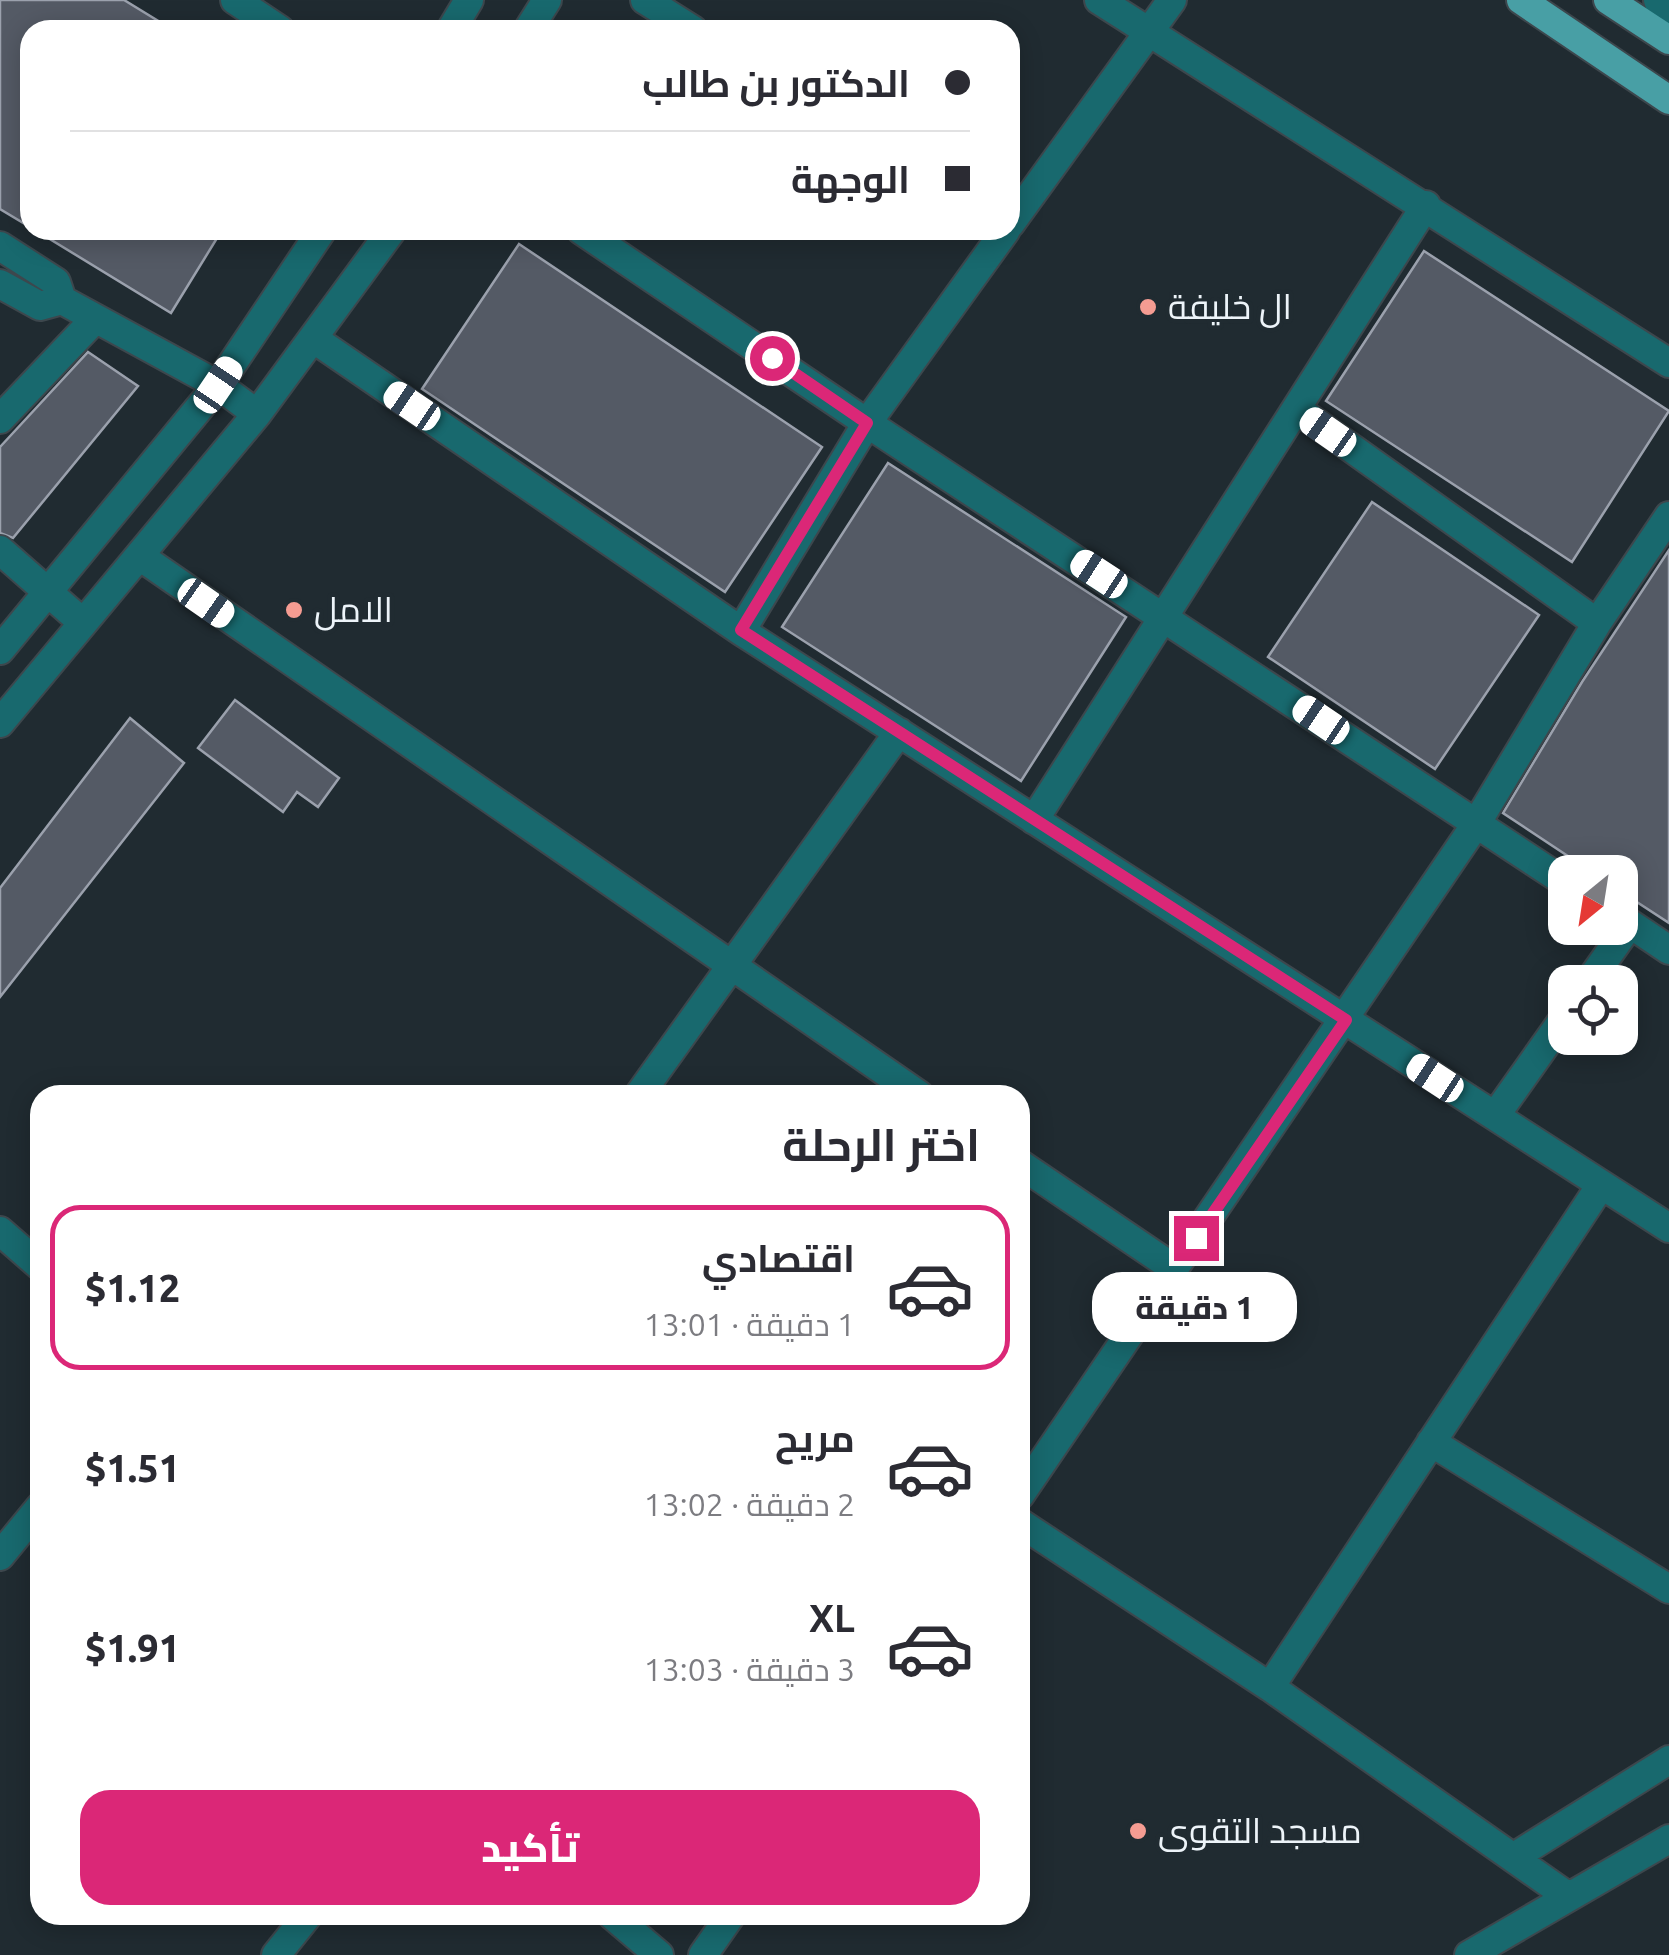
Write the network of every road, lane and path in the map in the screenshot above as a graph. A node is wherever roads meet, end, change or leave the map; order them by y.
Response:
1 (235, 0) edge
2 (645, 0) edge
3 (1099, 0) edge
4 (1172, 0) edge
5 (1521, 0) edge
6 (1608, 0) edge
7 (1658, 0) edge
8 (265, 20) edge
9 (677, 20) edge
10 (1669, 29) edge
11 (1149, 31) junction
12 (1669, 40) edge
13 (1669, 100) edge
14 (1426, 204) junction
15 (1020, 210) edge
16 (315, 240) edge
17 (385, 240) edge
18 (596, 240) edge
19 (999, 240) edge
20 (0, 246) edge
21 (0, 284) edge
22 (62, 300) junction
23 (95, 319) junction
24 (314, 339) junction
25 (1669, 363) edge
26 (218, 385) junction
27 (1298, 410) junction
28 (257, 414) junction
29 (0, 419) edge
30 (867, 423) junction
31 (1669, 516) edge
32 (0, 550) edge
33 (141, 557) junction
34 (47, 592) junction
35 (1166, 616) junction
36 (82, 622) junction
37 (1598, 623) junction
38 (741, 630) junction
39 (0, 650) edge
40 (0, 723) edge
41 (899, 732) junction
42 (1034, 820) junction
43 (1476, 824) junction
44 (1548, 871) edge
45 (1638, 930) edge
46 (1669, 950) edge
47 (730, 966) junction
48 (1346, 1020) junction
49 (1548, 1041) edge
50 (646, 1085) edge
51 (904, 1085) edge
52 (1495, 1116) junction
53 (1030, 1171) edge
54 (1601, 1184) junction
55 (1669, 1228) edge
56 (0, 1231) edge
57 (30, 1257) edge
58 (1175, 1269) junction
59 (1431, 1442) junction
60 (1030, 1480) edge
61 (30, 1519) edge
62 (1030, 1529) edge
63 (0, 1556) edge
64 (1669, 1589) edge
65 (1270, 1686) junction
66 (1669, 1760) edge
67 (1669, 1839) edge
68 (1514, 1856) junction
69 (1566, 1896) junction
70 (300, 1925) edge
71 (624, 1925) edge
72 (724, 1925) edge
73 (1474, 1954) edge
74 (276, 1955) edge
75 (658, 1955) edge
76 (703, 1955) edge

1 - 8 street
2 - 9 street
3 - 11 street
4 - 11 street
5 - 13 main road
6 - 12 main road
7 - 10 street
11 - 14 street
11 - 15 street
14 - 25 street
14 - 27 street
16 - 26 street
17 - 24 street
18 - 30 street
19 - 30 street
20 - 22 street
21 - 22 street
22 - 23 street
23 - 26 street
23 - 29 street
24 - 28 street
24 - 38 street
26 - 28 street
26 - 34 street
27 - 35 street
27 - 37 street
28 - 33 street
30 - 35 street
30 - 38 street
31 - 37 street
32 - 34 street
33 - 36 street
33 - 47 street
34 - 36 street
34 - 39 street
35 - 42 street
35 - 43 street
36 - 40 street
37 - 43 street
38 - 41 street
41 - 42 street
41 - 47 street
42 - 48 street
43 - 44 street
43 - 48 street
45 - 46 street
47 - 50 street
47 - 51 street
48 - 52 street
48 - 58 street
49 - 52 street
52 - 54 street
53 - 58 street
54 - 55 street
54 - 59 street
56 - 57 street
58 - 60 street
59 - 64 street
59 - 65 street
61 - 63 street
62 - 65 street
65 - 68 street
66 - 68 street
67 - 69 street
68 - 69 street
69 - 73 street
70 - 74 street
71 - 75 street
72 - 76 street

